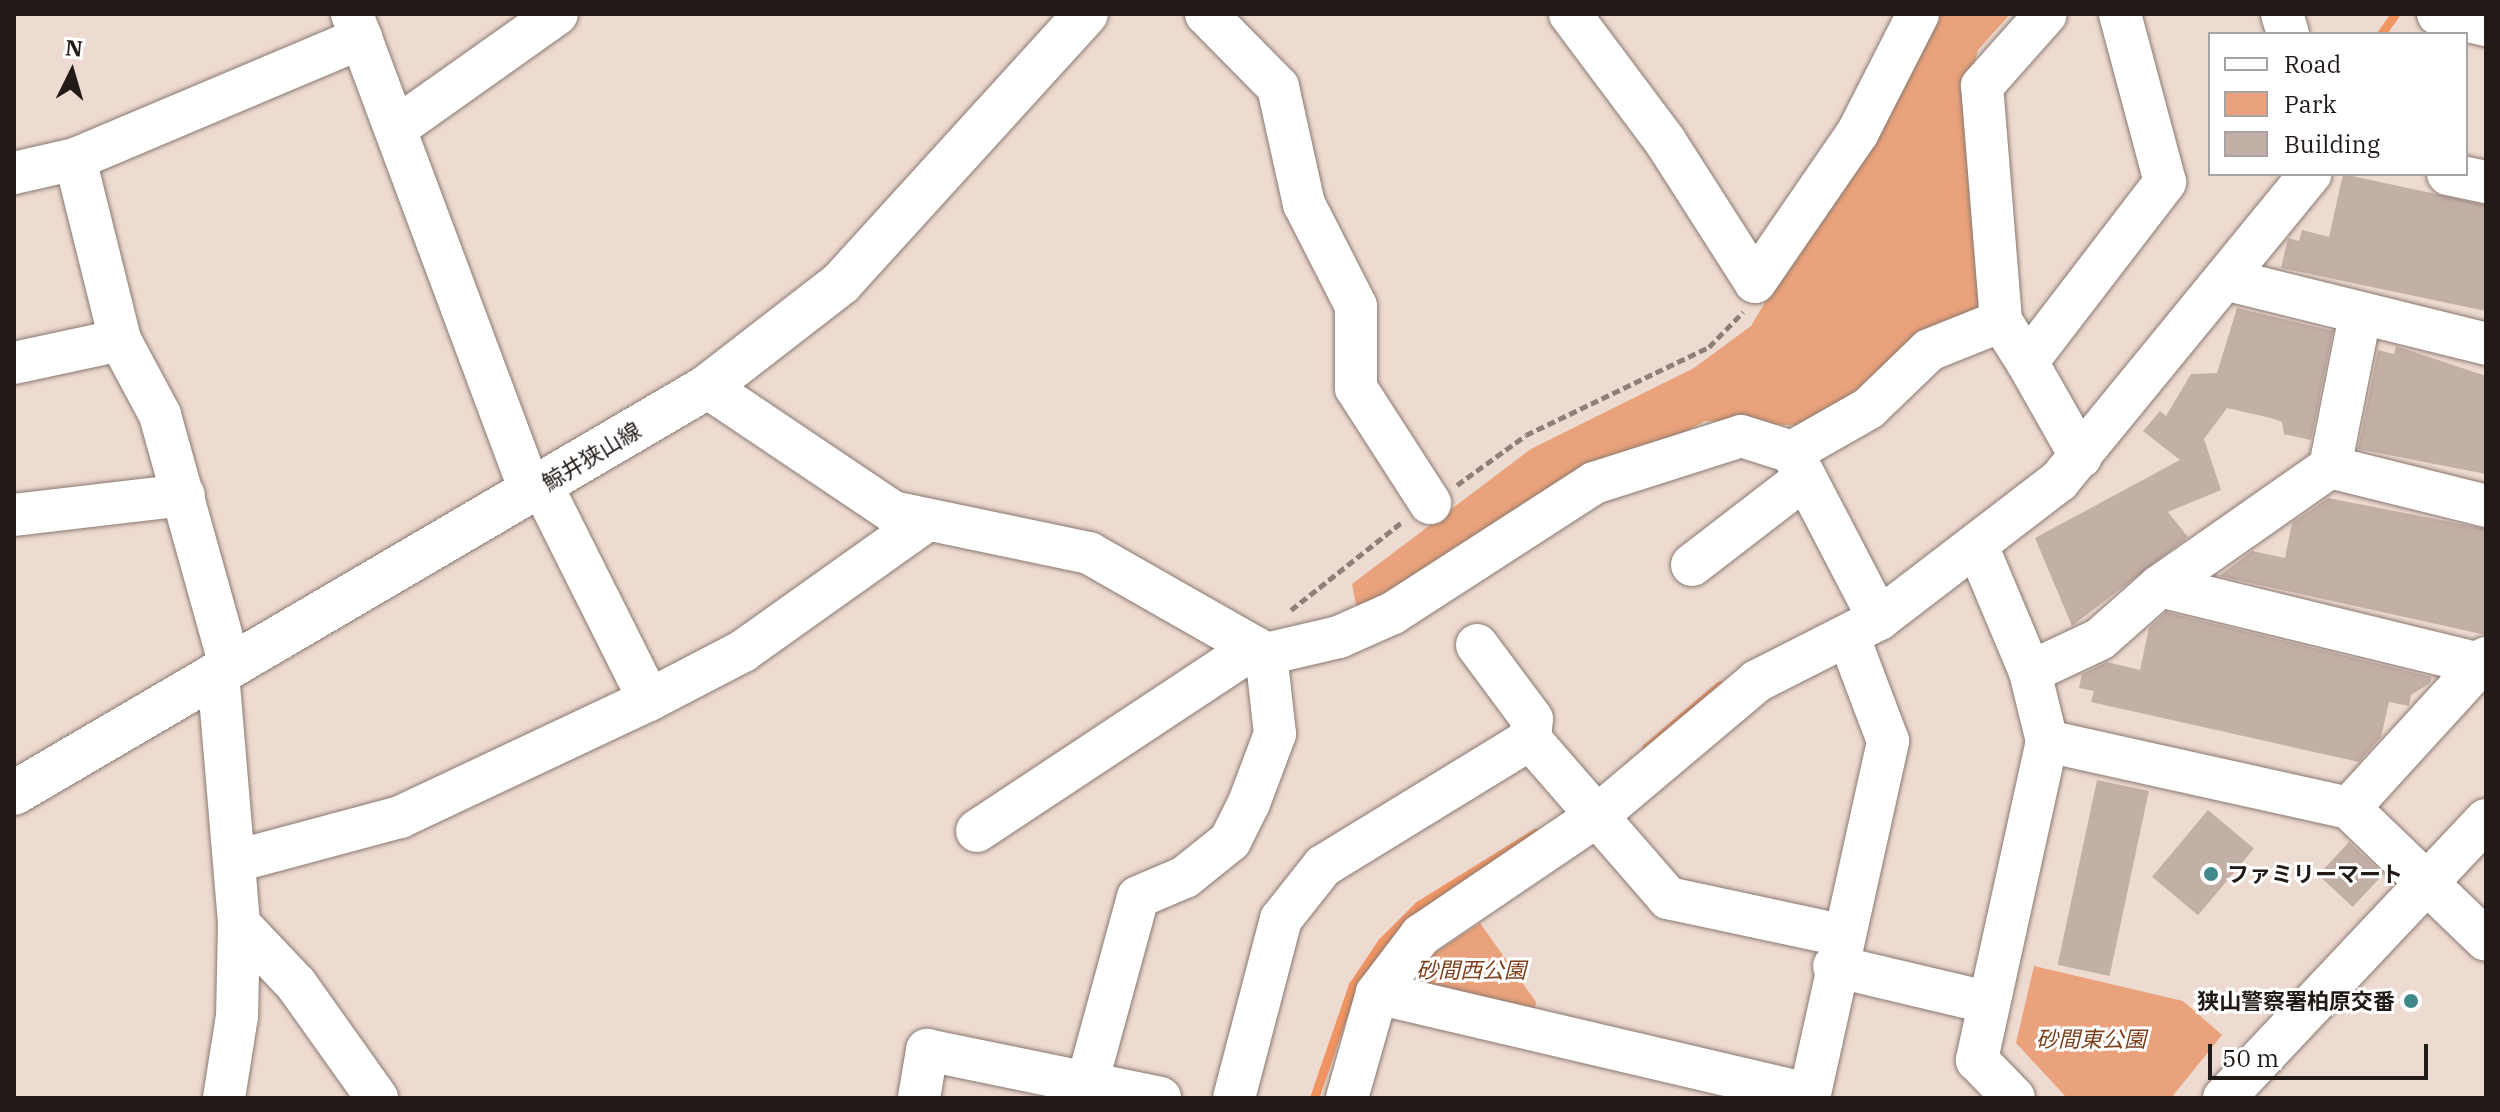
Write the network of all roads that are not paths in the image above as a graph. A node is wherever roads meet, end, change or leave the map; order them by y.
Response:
1 (557, 14) edge
2 (1086, 14) edge
3 (1206, 14) edge
4 (1570, 14) edge
5 (1918, 14) edge
6 (2046, 14) edge
7 (2120, 14) edge
8 (2422, 14) edge
9 (2438, 14) edge
10 (2486, 25) edge
11 (356, 26) edge
12 (2411, 32) edge
13 (396, 128) junction
14 (75, 159) junction
15 (14, 173) edge
16 (2308, 176) edge
17 (2458, 176) edge
18 (2486, 182) edge
19 (2228, 280) junction
20 (2360, 316) junction
21 (2001, 321) junction
22 (120, 340) junction
23 (2486, 344) edge
24 (2027, 362) junction
25 (14, 363) edge
26 (707, 387) junction
27 (2081, 457) junction
28 (1798, 465) junction
29 (2330, 467) junction
30 (536, 490) junction
31 (184, 495) junction
32 (1430, 503) road end
33 (2486, 506) edge
34 (14, 515) edge
35 (922, 524) junction
36 (1978, 548) junction
37 (1692, 565) dead end
38 (2160, 586) junction
39 (1864, 627) junction
40 (1477, 645) dead end
41 (1261, 651) junction
42 (2483, 661) edge
43 (224, 669) junction
44 (2030, 672) junction
45 (649, 700) junction
46 (1530, 739) junction
47 (2047, 741) junction
48 (14, 793) edge
49 (2349, 808) junction
50 (1598, 815) junction
51 (2486, 820) edge
52 (977, 831) dead end
53 (236, 861) junction
54 (2424, 885) junction
55 (239, 924) junction
56 (2486, 940) edge
57 (1837, 950) junction
58 (1377, 993) junction
59 (1986, 1002) junction
60 (1084, 1091) edge
61 (1809, 1096) edge
62 (224, 1098) edge
63 (377, 1098) edge
64 (919, 1098) edge
65 (1160, 1098) edge
66 (1234, 1098) edge
67 (1347, 1098) edge
68 (2014, 1098) edge
69 (2224, 1098) edge

1 - 13 street
2 - 26 main road, 鯨井狭山線
3 - 32 street
4 - 5 street
6 - 21 street
7 - 24 street
8 - 12 street
9 - 10 street
11 - 13 street
11 - 14 street
13 - 30 street
14 - 15 street
14 - 22 street
16 - 19 street
17 - 18 street
19 - 20 street
19 - 27 street
20 - 23 street
20 - 29 street
21 - 24 street
21 - 28 street
22 - 25 street
22 - 31 street
24 - 27 street
26 - 30 main road, 鯨井狭山線
26 - 35 street
27 - 36 street
28 - 37 street
28 - 39 street
28 - 41 street
29 - 33 street
29 - 38 street
30 - 43 main road, 鯨井狭山線
30 - 45 street
31 - 34 street
31 - 43 street
35 - 41 street
35 - 45 street
36 - 39 street
36 - 44 street
38 - 42 street
38 - 44 street
39 - 50 street
39 - 57 street
40 - 46 street
41 - 52 street
41 - 60 street
42 - 49 street
43 - 48 main road, 鯨井狭山線
43 - 53 street
44 - 47 street
45 - 53 street
46 - 50 street
46 - 66 street
47 - 49 street
47 - 59 street
49 - 54 street
50 - 57 street
50 - 58 street
51 - 54 street
53 - 55 street
54 - 56 street
54 - 69 street
55 - 62 street
55 - 63 street
57 - 59 street
57 - 61 street
58 - 61 street
58 - 67 street
59 - 68 street
60 - 64 street
60 - 65 street

